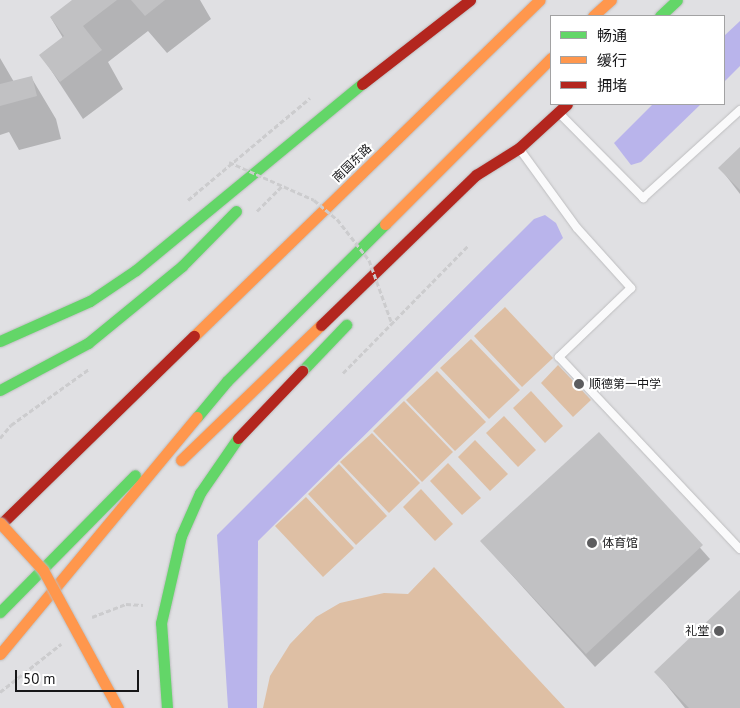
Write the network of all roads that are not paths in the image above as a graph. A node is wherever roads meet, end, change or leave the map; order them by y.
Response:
1 (470, 0) edge
2 (540, 0) edge
3 (611, 0) edge
4 (678, 0) edge
5 (594, 15) edge
6 (661, 15) edge
7 (550, 59) edge
8 (353, 90) junction
9 (562, 108) edge
10 (740, 110) edge
11 (519, 148) junction
12 (264, 182) dead end
13 (244, 203) dead end
14 (444, 225) dead end
15 (356, 315) dead end
16 (0, 341) edge
17 (226, 381) junction
18 (0, 390) edge
19 (0, 524) edge
20 (740, 549) edge
21 (82, 556) junction
22 (0, 612) edge
23 (0, 654) edge
24 (118, 708) edge
25 (167, 708) edge

1 - 8 main road
2 - 19 main road, 南国东路
3 - 5 main road
4 - 6 main road
7 - 17 main road
8 - 12 main road
8 - 16 main road
9 - 10 lane
9 - 11 main road
11 - 14 main road
11 - 20 lane
11 - 21 main road
13 - 18 main road
15 - 25 main road, bridge
17 - 21 main road
17 - 22 main road
19 - 24 main road, bridge
21 - 23 main road

